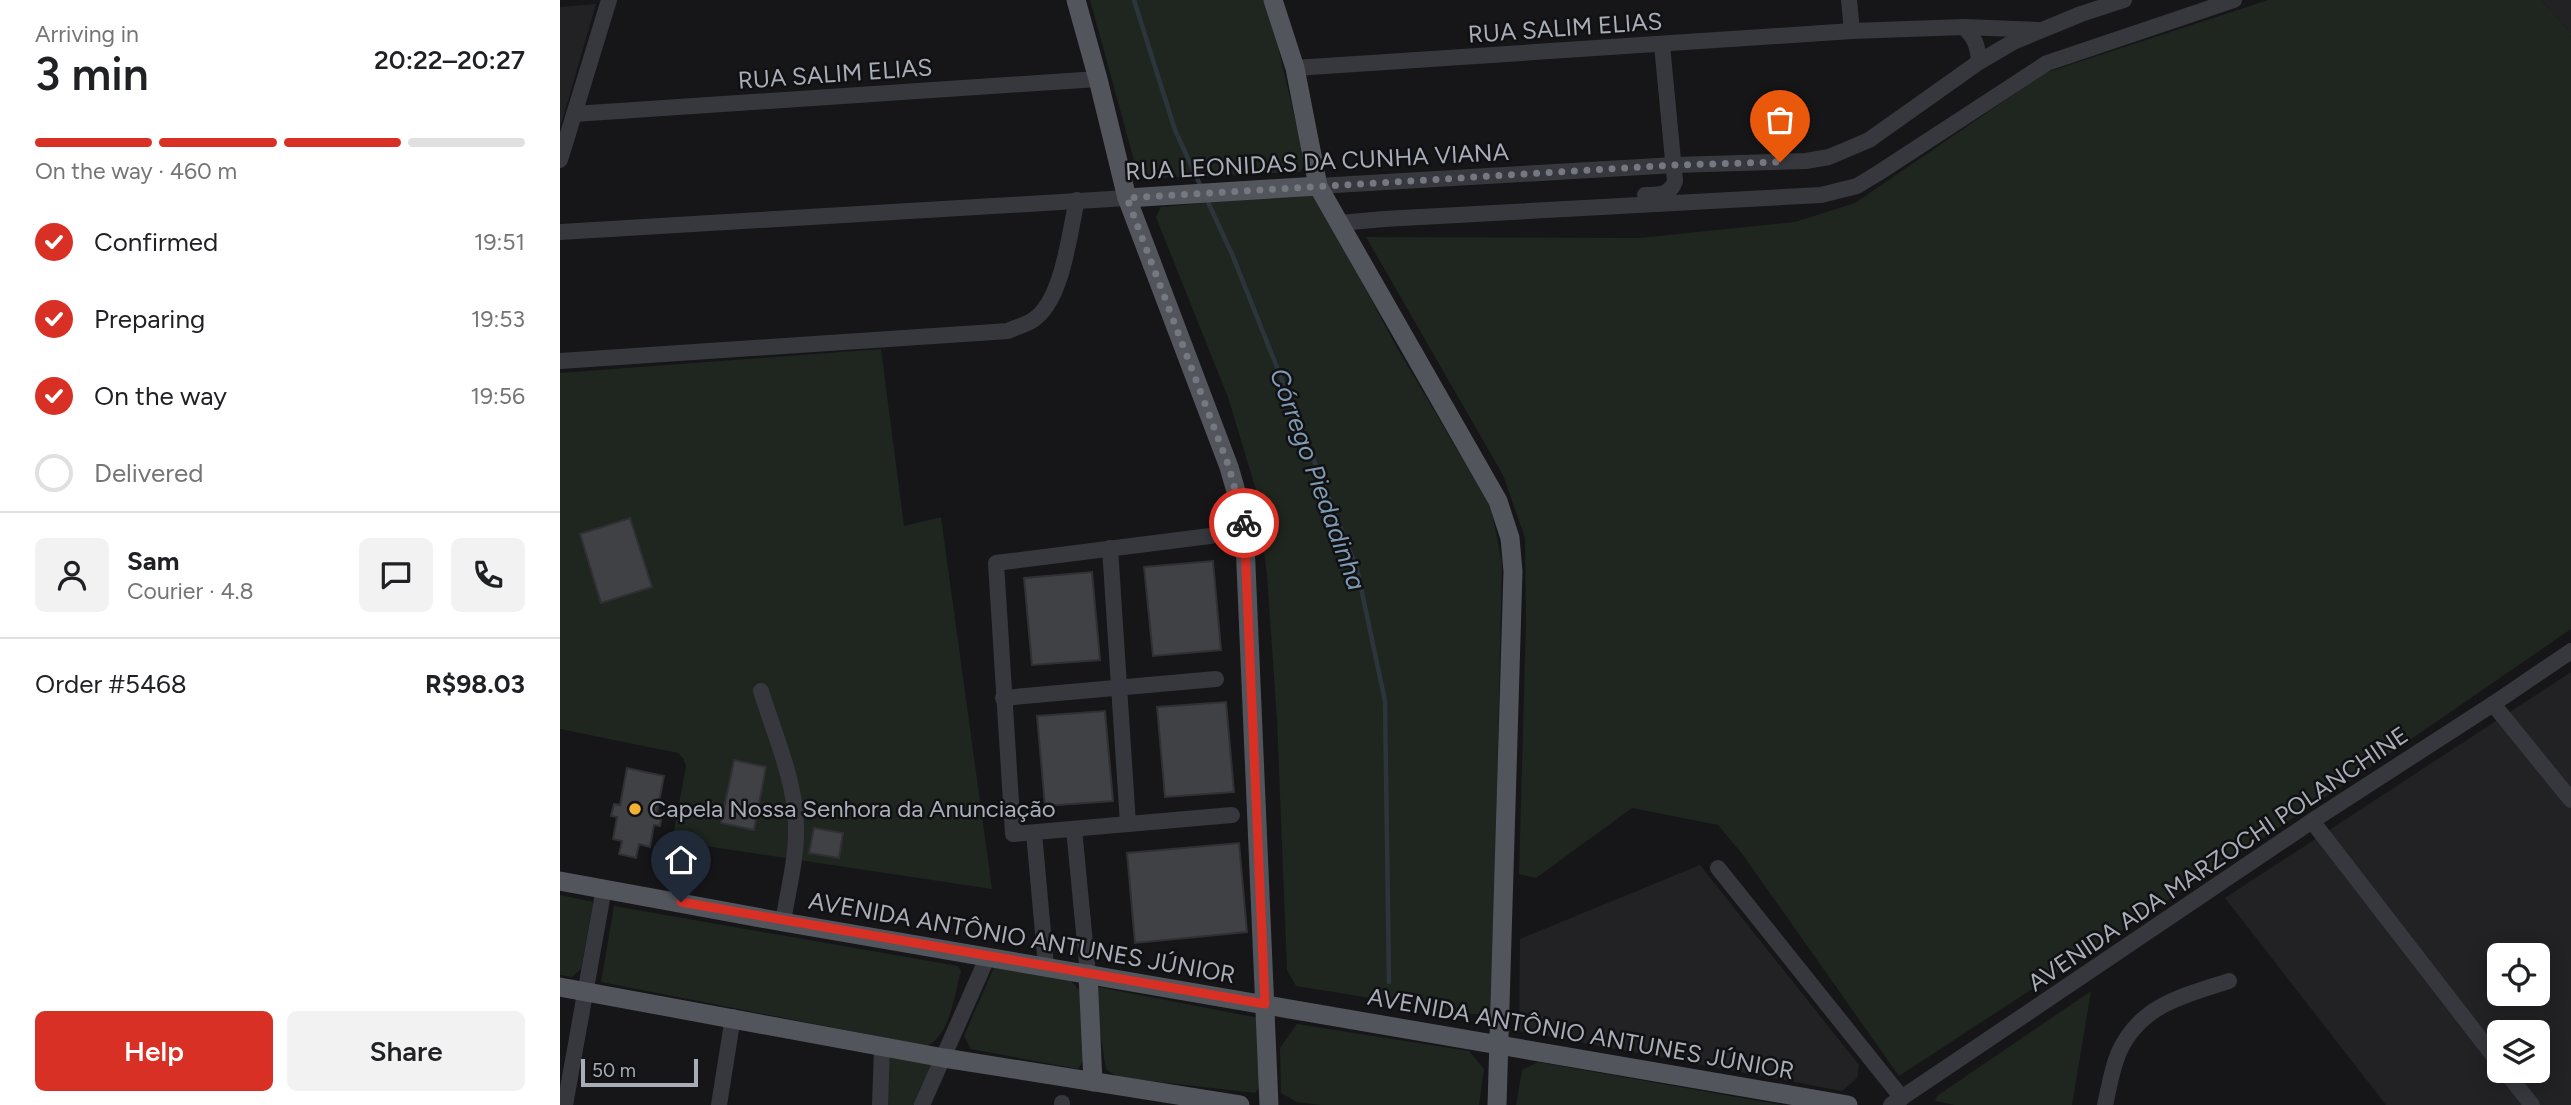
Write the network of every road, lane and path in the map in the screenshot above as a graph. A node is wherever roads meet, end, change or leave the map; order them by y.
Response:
1 (609, 0) edge
2 (1076, 0) edge
3 (1273, 0) edge
4 (1849, 0) edge
5 (2124, 0) edge
6 (2234, 0) edge
7 (2083, 7) edge
8 (1964, 27) junction
9 (2041, 30) junction
10 (1852, 31) junction
11 (1662, 45) junction
12 (1979, 62) junction
13 (1295, 68) junction
14 (1098, 79) junction
15 (575, 114) junction
16 (560, 160) edge
17 (1675, 165) junction
18 (1308, 187) junction
19 (1127, 198) junction
20 (1077, 200) junction
21 (1601, 208) junction
22 (1340, 223) junction
23 (560, 232) edge
24 (560, 361) edge
25 (1210, 536) dead end
26 (1110, 548) junction
27 (2571, 651) edge
28 (1216, 678) dead end
29 (1119, 688) junction
30 (761, 691) dead end
31 (1003, 698) junction
32 (2493, 704) junction
33 (2571, 800) edge
34 (1232, 815) dead end
35 (2312, 821) junction
36 (1128, 824) junction
37 (1074, 829) junction
38 (1034, 833) junction
39 (1718, 868) dead end
40 (560, 880) edge
41 (604, 888) junction
42 (783, 922) junction
43 (988, 956) junction
44 (1046, 966) junction
45 (1088, 974) junction
46 (2229, 981) dead end
47 (560, 987) edge
48 (585, 991) junction
49 (1265, 1004) junction
50 (733, 1017) junction
51 (1499, 1045) junction
52 (882, 1047) junction
53 (2487, 1047) edge
54 (944, 1058) junction
55 (1093, 1082) junction
56 (2515, 1083) edge
57 (1897, 1102) edge
58 (565, 1105) edge
59 (719, 1105) edge
60 (880, 1105) edge
61 (922, 1105) edge
62 (1240, 1105) edge
63 (1269, 1105) edge
64 (1497, 1105) edge
65 (1849, 1105) edge
66 (2105, 1105) edge
67 (2532, 1105) edge

1 - 15 street
2 - 14 main road
3 - 13 main road
4 - 10 street
5 - 7 street, RUA LEONIDAS DA CUNHA VIANA
6 - 21 street
7 - 9 street, RUA LEONIDAS DA CUNHA VIANA
8 - 9 street, RUA SALIM ELIAS
8 - 10 street, RUA SALIM ELIAS
8 - 12 street
9 - 12 street, RUA LEONIDAS DA CUNHA VIANA
10 - 11 street, RUA SALIM ELIAS
11 - 13 street, RUA SALIM ELIAS
11 - 17 street
12 - 17 street, RUA LEONIDAS DA CUNHA VIANA
13 - 18 main road
14 - 15 street, RUA SALIM ELIAS
14 - 19 main road
15 - 16 street
17 - 18 street, RUA LEONIDAS DA CUNHA VIANA
17 - 21 street
18 - 19 main road, RUA LEONIDAS DA CUNHA VIANA
18 - 22 main road
19 - 20 street, RUA LEONIDAS DA CUNHA VIANA
19 - 49 main road
20 - 23 street, RUA LEONIDAS DA CUNHA VIANA
20 - 24 street
21 - 22 street
22 - 51 main road
25 - 26 street
26 - 29 street
26 - 31 street
27 - 32 street, AVENIDA ADA MARZOCHI POLANCHINE
28 - 29 street
29 - 31 street
29 - 36 street
30 - 42 street
31 - 38 street
32 - 33 street
32 - 35 street, AVENIDA ADA MARZOCHI POLANCHINE
34 - 36 street
35 - 53 street
35 - 57 street, AVENIDA ADA MARZOCHI POLANCHINE
36 - 37 street
37 - 38 street
37 - 45 street
38 - 44 street
39 - 57 street
40 - 41 main road, AVENIDA ANTÔNIO ANTUNES JÚNIOR
41 - 42 main road, AVENIDA ANTÔNIO ANTUNES JÚNIOR
41 - 48 street
42 - 43 main road, AVENIDA ANTÔNIO ANTUNES JÚNIOR
43 - 44 main road, AVENIDA ANTÔNIO ANTUNES JÚNIOR
43 - 54 street
44 - 45 main road, AVENIDA ANTÔNIO ANTUNES JÚNIOR
45 - 49 main road, AVENIDA ANTÔNIO ANTUNES JÚNIOR
45 - 55 main road
46 - 66 street
47 - 48 main road
48 - 50 main road
48 - 58 street
49 - 51 main road, AVENIDA ANTÔNIO ANTUNES JÚNIOR
49 - 63 main road
50 - 52 main road
50 - 59 street
51 - 64 main road
51 - 65 main road, AVENIDA ANTÔNIO ANTUNES JÚNIOR
52 - 54 main road
52 - 60 street
54 - 55 main road
54 - 61 street
55 - 62 main road
56 - 67 street

